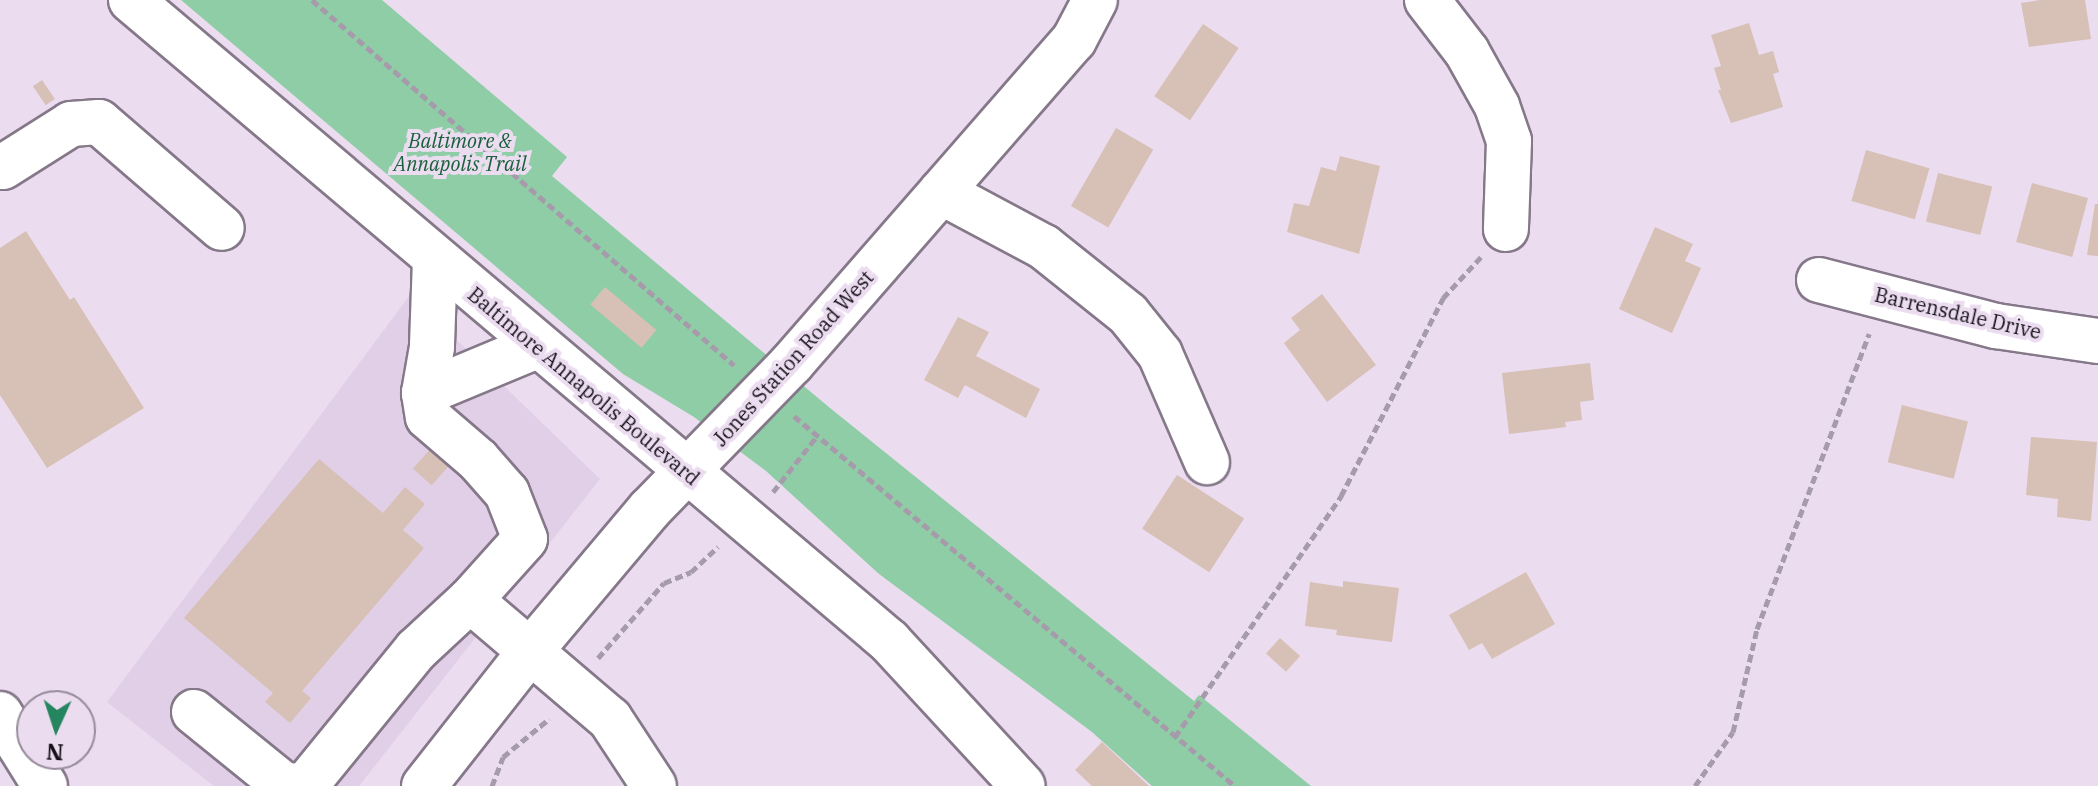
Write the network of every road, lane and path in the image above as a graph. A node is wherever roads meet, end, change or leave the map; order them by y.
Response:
1 (131, 0) edge
2 (312, 0) edge
3 (1095, 0) edge
4 (1427, 0) edge
5 (3, 167) dead end
6 (941, 192) junction
7 (222, 228) dead end
8 (1506, 229) joint
9 (435, 259) junction
10 (1819, 280) dead end
11 (1884, 298) junction
12 (2098, 341) edge
13 (537, 346) junction
14 (765, 392) junction
15 (424, 393) junction
16 (817, 436) junction
17 (1207, 462) dead end
18 (688, 474) junction
19 (775, 489) dead end
20 (470, 600) junction
21 (532, 649) junction
22 (194, 712) dead end
23 (0, 714) edge
24 (1175, 737) junction
25 (45, 786) edge
26 (304, 786) edge
27 (424, 786) edge
28 (654, 786) edge
29 (1023, 786) edge
30 (1235, 786) edge
31 (1695, 786) edge

1 - 9 main road, Baltimore Annapolis Boulevard
2 - 14 path
3 - 6 main road, Jones Station Road West
4 - 8 main road
5 - 7 main road
6 - 14 main road, Jones Station Road West
6 - 17 main road
8 - 24 path
9 - 13 main road, Baltimore Annapolis Boulevard
9 - 15 main road
10 - 11 main road, Barrensdale Drive
11 - 12 main road, Barrensdale Drive
11 - 31 path
13 - 15 main road
13 - 18 main road, Baltimore Annapolis Boulevard
14 - 16 path
14 - 18 main road, Jones Station Road West
15 - 20 main road
16 - 19 path
16 - 24 path
18 - 21 main road, Jones Station Road West
18 - 29 main road, Baltimore Annapolis Boulevard
20 - 21 main road
20 - 26 main road
21 - 27 main road, Jones Station Road West
21 - 28 main road
22 - 26 main road
23 - 25 main road
24 - 30 path

